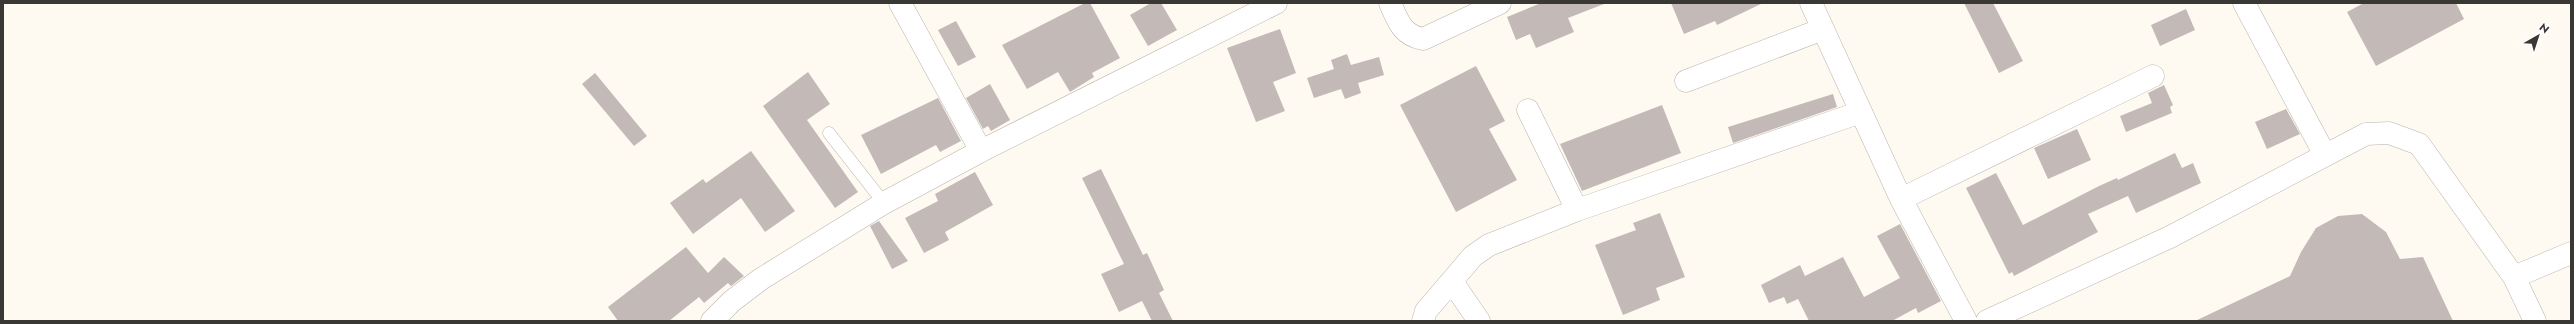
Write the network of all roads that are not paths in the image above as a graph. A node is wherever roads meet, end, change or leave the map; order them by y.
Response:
1 (900, 3) edge
2 (1276, 3) edge
3 (1390, 3) edge
4 (1500, 3) edge
5 (1811, 3) edge
6 (2244, 3) edge
7 (1823, 29) junction
8 (2153, 76) dead end
9 (1686, 81) dead end
10 (1528, 110) dead end
11 (1861, 112) junction
12 (830, 133) dead end
13 (981, 151) junction
14 (2325, 155) junction
15 (1901, 199) junction
16 (884, 204) junction
17 (1577, 210) junction
18 (2571, 253) edge
19 (2514, 277) junction
20 (1452, 283) junction
21 (712, 321) edge
22 (1423, 321) edge
23 (1479, 321) edge
24 (1966, 321) edge
25 (1987, 321) edge
26 (2535, 321) edge

1 - 13 street
2 - 13 street
3 - 4 street
5 - 7 street
6 - 14 street
7 - 9 street
7 - 11 street
8 - 15 street
10 - 17 street
11 - 15 street
11 - 17 street
12 - 16 lane
13 - 16 street
14 - 19 street
14 - 25 street
15 - 24 street
16 - 21 street
17 - 20 street
18 - 19 street
19 - 26 street
20 - 22 street
20 - 23 street

